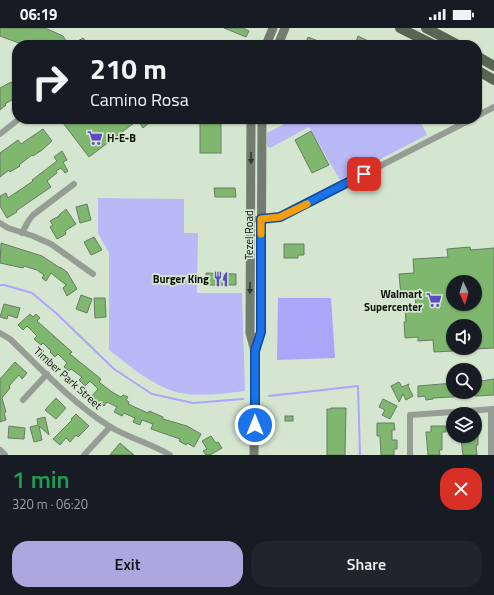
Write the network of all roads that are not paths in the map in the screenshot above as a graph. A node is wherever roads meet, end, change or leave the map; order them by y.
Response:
1 (273, 28) edge
2 (285, 28) edge
3 (400, 28) edge
4 (426, 28) edge
5 (268, 40) edge
6 (280, 40) edge
7 (424, 40) edge
8 (449, 40) edge
9 (482, 59) edge
10 (494, 66) edge
11 (482, 73) edge
12 (494, 80) edge
13 (494, 107) edge
14 (482, 113) edge
15 (13, 124) edge
16 (251, 124) edge
17 (262, 124) edge
18 (462, 124) edge
19 (0, 134) edge
20 (74, 184) dead end
21 (250, 219) junction
22 (261, 219) junction
23 (0, 223) edge
24 (22, 233) junction
25 (93, 274) dead end
26 (0, 333) edge
27 (255, 351) junction
28 (48, 374) junction
29 (23, 400) dead end
30 (493, 409) edge
31 (110, 427) junction
32 (0, 451) edge
33 (4, 455) edge
34 (84, 455) edge
35 (170, 455) edge
36 (254, 455) edge
37 (410, 455) edge
38 (491, 455) edge

1 - 5 main road
2 - 6 main road
3 - 7 main road
4 - 8 main road
9 - 10 main road
11 - 12 main road
13 - 14 street
15 - 19 street
16 -> 21 main road, Tezel Road
17 - 22 main road, Tezel Road
18 - 22 street
20 - 24 street
21 - 22 street
21 -> 27 main road, Tezel Road
22 - 27 main road, Tezel Road
23 - 24 street
24 - 25 street
26 - 28 street, Timber Park Street
27 - 36 main road, Tezel Road
28 - 29 street
28 - 31 street, Timber Park Street
30 - 37 street
30 - 38 street
31 - 34 street
31 - 35 street, Timber Park Street
32 - 33 street

